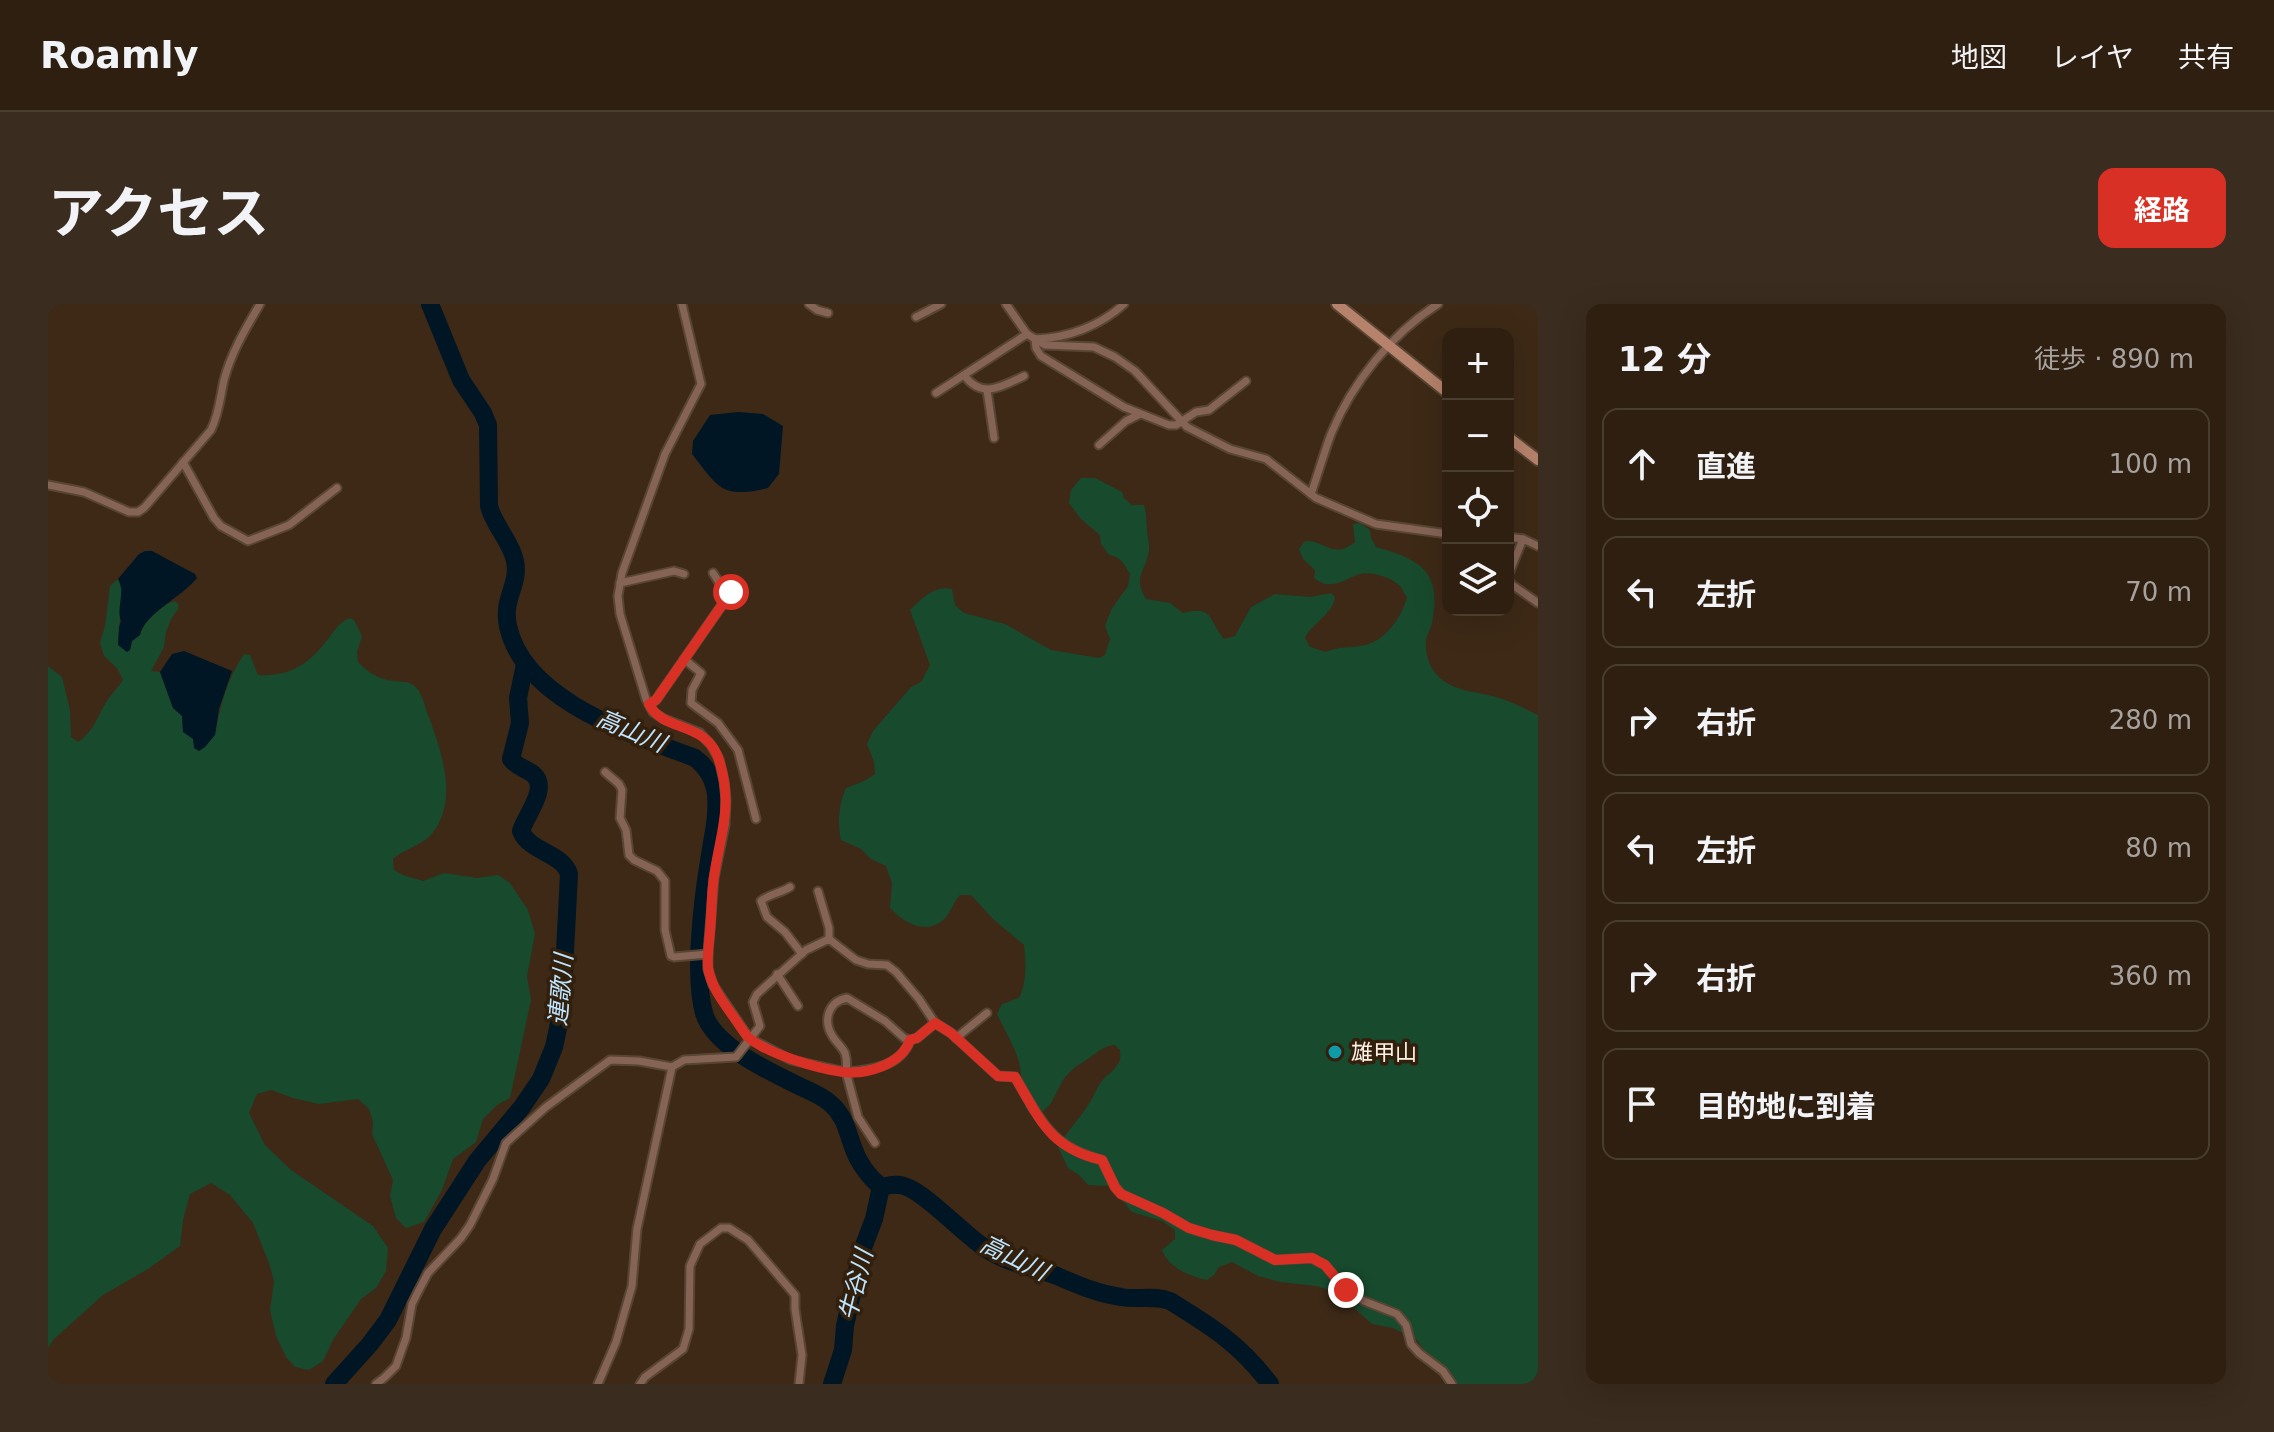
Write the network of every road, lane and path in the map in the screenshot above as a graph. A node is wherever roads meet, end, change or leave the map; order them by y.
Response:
1 (260, 304) edge
2 (682, 304) edge
3 (809, 304) edge
4 (941, 304) edge
5 (1006, 304) edge
6 (1124, 304) edge
7 (1337, 304) edge
8 (1438, 304) edge
9 (828, 313) dead end
10 (916, 317) dead end
11 (1027, 334) junction
12 (1035, 339) junction
13 (1389, 346) junction
14 (964, 375) junction
15 (1024, 376) dead end
16 (1246, 381) dead end
17 (1442, 388) edge
18 (987, 390) junction
19 (936, 393) dead end
20 (1140, 414) junction
21 (1181, 420) junction
22 (994, 438) dead end
23 (1514, 442) edge
24 (1099, 445) dead end
25 (1538, 460) edge
26 (183, 462) junction
27 (48, 485) edge
28 (337, 488) dead end
29 (1311, 494) junction
30 (1442, 533) edge
31 (1514, 538) edge
32 (1523, 539) junction
33 (1538, 546) edge
34 (1514, 562) edge
35 (713, 573) dead end
36 (684, 574) dead end
37 (620, 583) junction
38 (1514, 586) edge
39 (731, 592) junction
40 (739, 597) dead end
41 (1538, 603) edge
42 (684, 659) junction
43 (649, 704) junction
44 (605, 772) dead end
45 (756, 819) dead end
46 (790, 887) dead end
47 (818, 891) dead end
48 (829, 939) junction
49 (702, 954) junction
50 (802, 954) junction
51 (777, 974) junction
52 (798, 1006) dead end
53 (987, 1013) dead end
54 (935, 1023) junction
55 (749, 1038) junction
56 (956, 1038) junction
57 (910, 1040) junction
58 (672, 1067) junction
59 (846, 1072) junction
60 (875, 1143) dead end
61 (376, 1384) edge
62 (598, 1384) edge
63 (640, 1384) edge
64 (799, 1384) edge
65 (1452, 1384) edge

1 - 26 street
2 - 37 street
3 - 9 street
4 - 10 street
5 - 11 street
6 - 12 street
7 - 13 main road
8 - 13 street
11 - 12 street
11 - 14 street
12 - 20 street
12 - 21 street
13 - 17 main road
13 - 29 street
14 - 18 street
14 - 19 street
15 - 18 street
16 - 21 street
18 - 22 street
20 - 21 street
20 - 24 street
21 - 29 street
23 - 25 main road
26 - 27 street
26 - 28 street
29 - 30 street
31 - 32 street
32 - 33 street
32 - 34 street
35 - 39 street
36 - 37 street
37 - 43 street
38 - 41 street
39 - 40 street
39 - 42 street
42 - 43 street
42 - 45 street
43 - 49 street
44 - 49 street
46 - 50 street
47 - 48 street
48 - 50 street
48 - 54 street
49 - 55 street
50 - 51 street
51 - 52 street
51 - 55 street
53 - 56 street
54 - 56 street
54 - 57 street
55 - 58 street
55 - 59 street
56 - 65 street
57 - 59 street
57 - 59 street
58 - 61 street
58 - 62 street
59 - 60 street
63 - 64 street

